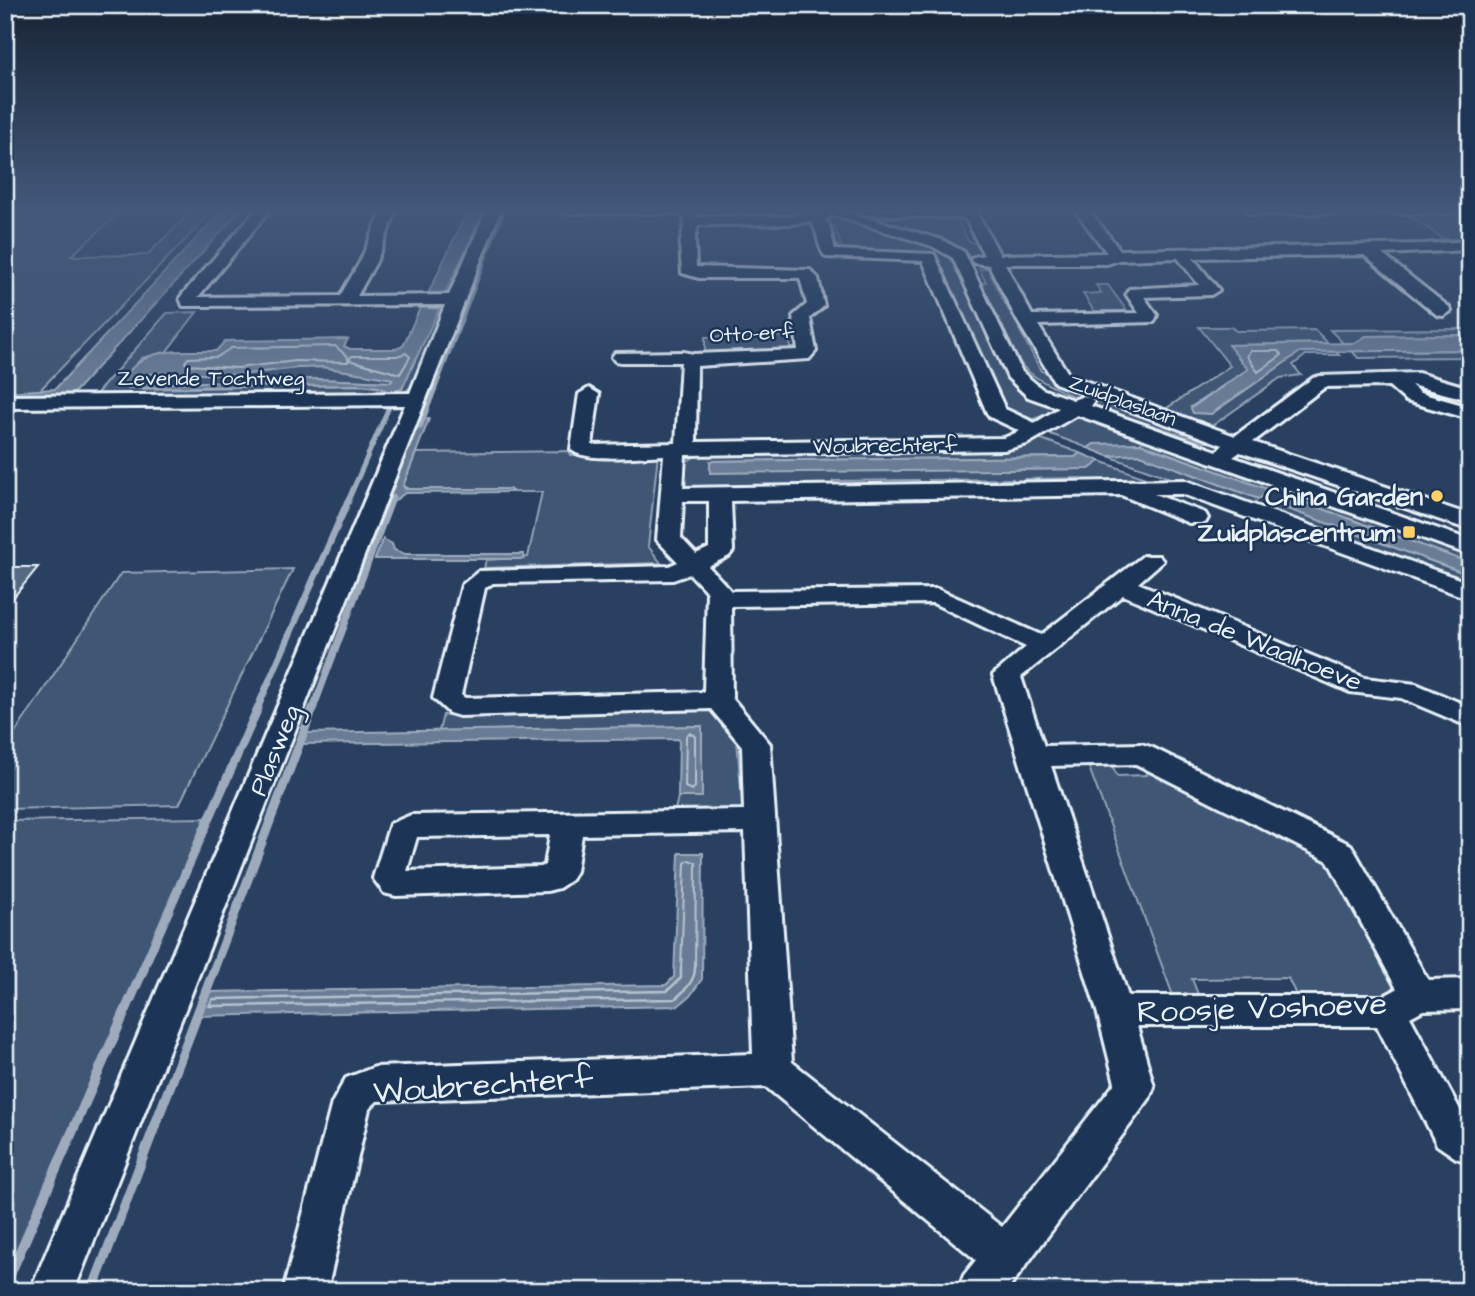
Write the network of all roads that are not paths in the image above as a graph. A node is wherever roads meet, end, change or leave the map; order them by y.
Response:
1 (212, 269) edge
2 (364, 269) edge
3 (468, 269) edge
4 (688, 269) edge
5 (934, 269) edge
6 (967, 269) edge
7 (997, 269) edge
8 (1194, 269) edge
9 (1391, 269) edge
10 (455, 300) junction
11 (345, 302) junction
12 (1443, 311) dead end
13 (1026, 320) junction
14 (621, 357) dead end
15 (693, 360) junction
16 (1393, 379) junction
17 (589, 394) dead end
18 (1470, 394) edge
19 (417, 399) junction
20 (5, 402) edge
21 (1080, 405) junction
22 (1470, 413) edge
23 (1036, 431) junction
24 (681, 448) junction
25 (1227, 452) junction
26 (1116, 487) junction
27 (673, 495) junction
28 (720, 495) junction
29 (1197, 518) dead end
30 (1470, 523) edge
31 (1470, 537) edge
32 (1470, 548) edge
33 (1152, 561) dead end
34 (695, 565) junction
35 (1121, 585) junction
36 (1470, 592) edge
37 (719, 599) junction
38 (1044, 646) junction
39 (718, 700) junction
40 (1470, 718) edge
41 (1034, 756) junction
42 (759, 821) junction
43 (568, 824) junction
44 (1470, 994) edge
45 (1403, 1003) junction
46 (1115, 1011) junction
47 (773, 1070) junction
48 (1470, 1145) edge
49 (1006, 1257) junction
50 (52, 1291) edge
51 (305, 1291) edge
52 (980, 1291) edge

1 - 11 street
2 - 11 street
3 - 10 street, Plasweg
4 - 15 street, Otto-erf
5 - 23 street
6 - 21 street, Zuidplaslaan
7 - 13 street, Zuidplaslaan
8 - 13 street
9 - 12 street
10 - 11 street
10 - 19 street, Plasweg
13 - 25 street, Zuidplaslaan
14 - 15 street, Otto-erf
15 - 24 street, Otto-erf
16 - 18 street
16 - 22 street
16 - 25 street
17 - 24 street, Woubrechterf
19 - 20 street, Zevende Tochtweg
19 - 50 street, Plasweg
21 - 23 street, Woubrechterf
21 - 25 street, Zuidplaslaan
23 - 24 street, Woubrechterf
24 - 27 street
25 - 30 street, Zuidplaslaan
25 - 31 street, Zuidplaslaan
25 - 32 street, Zuidplaslaan
26 - 28 street, Woubrechterf
26 - 29 street, Woubrechterf
26 - 36 street, Woubrechterf
27 - 28 street, Woubrechterf
27 - 34 street
28 - 34 street
33 - 35 street, Roosje Voshoeve
34 - 37 street
34 - 39 street
35 - 38 street, Roosje Voshoeve
35 - 40 street, Anna de Waalhoeve
37 - 38 street
37 - 39 street
38 - 41 street, Roosje Voshoeve
39 - 42 street
41 - 45 street, Roosje Voshoeve
41 - 46 street, Roosje Voshoeve
42 - 43 street
42 - 47 street
43 - 43 street
44 - 45 street
45 - 46 street, Roosje Voshoeve
45 - 48 street
46 - 49 street, Roosje Voshoeve
47 - 49 street
47 - 51 street, Woubrechterf
49 - 52 street, Roosje Voshoeve

